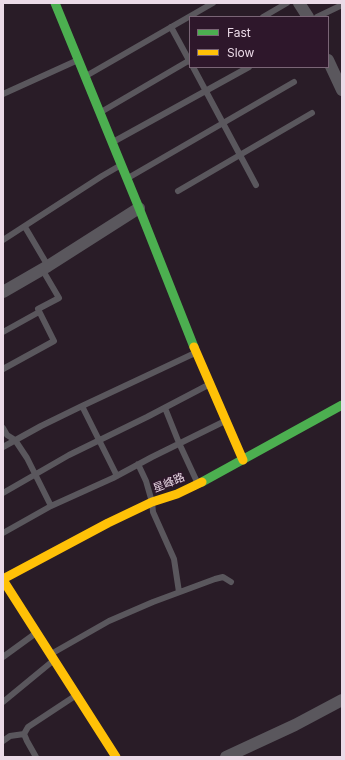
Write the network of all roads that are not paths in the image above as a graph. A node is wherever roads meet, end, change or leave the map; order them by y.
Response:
1 (55, 3) edge
2 (213, 3) edge
3 (287, 3) edge
4 (299, 3) edge
5 (342, 5) edge
6 (190, 16) edge
7 (265, 16) edge
8 (307, 16) edge
9 (319, 16) edge
10 (189, 17) edge
11 (171, 27) junction
12 (189, 59) edge
13 (78, 60) junction
14 (189, 62) edge
15 (329, 62) edge
16 (194, 68) edge
17 (246, 68) edge
18 (85, 77) junction
19 (294, 82) dead end
20 (342, 90) edge
21 (206, 91) junction
22 (3, 94) edge
23 (100, 113) junction
24 (312, 113) dead end
25 (223, 123) junction
26 (112, 143) junction
27 (240, 155) junction
28 (121, 165) junction
29 (126, 179) junction
30 (256, 185) dead end
31 (178, 190) dead end
32 (139, 208) junction
33 (25, 227) junction
34 (3, 240) edge
35 (45, 268) junction
36 (3, 292) edge
37 (39, 312) junction
38 (3, 332) edge
39 (196, 353) junction
40 (3, 369) edge
41 (210, 384) junction
42 (342, 405) edge
43 (82, 406) junction
44 (165, 408) junction
45 (225, 420) junction
46 (3, 428) edge
47 (14, 440) junction
48 (100, 440) junction
49 (179, 443) junction
50 (3, 447) edge
51 (243, 460) junction
52 (138, 464) junction
53 (35, 475) junction
54 (117, 476) junction
55 (198, 484) junction
56 (3, 493) edge
57 (152, 502) junction
58 (51, 506) junction
59 (3, 532) edge
60 (3, 580) edge
61 (231, 582) dead end
62 (179, 592) junction
63 (36, 632) junction
64 (3, 657) edge
65 (52, 658) junction
66 (76, 695) junction
67 (342, 700) edge
68 (3, 702) edge
69 (24, 734) junction
70 (3, 741) edge
71 (36, 757) edge
72 (116, 757) edge
73 (226, 757) edge

1 - 13 street
2 - 6 lane
3 - 7 lane
4 - 8 street
5 - 9 lane
10 - 11 lane
11 - 12 lane
11 - 18 lane
13 - 18 street
13 - 22 lane
14 - 23 lane
15 - 20 street
16 - 21 lane
17 - 21 lane
18 - 23 street
19 - 25 lane
21 - 25 lane
21 - 26 lane
23 - 26 street
24 - 27 lane
25 - 27 lane
25 - 29 lane
26 - 28 street
27 - 30 lane
27 - 31 lane
28 - 29 street
28 - 33 lane
29 - 32 street
32 - 35 street
32 - 39 street
33 - 34 lane
33 - 35 lane
35 - 36 street
35 - 37 lane
37 - 38 lane
37 - 40 lane
39 - 41 street
39 - 43 lane
41 - 44 lane
41 - 45 street
42 - 51 street, 星峰路
43 - 47 lane
43 - 48 lane
44 - 48 lane
44 - 49 lane
45 - 49 lane
45 - 51 street
46 - 47 lane
47 - 50 lane
47 - 53 lane
48 - 53 lane
48 - 54 lane
49 - 52 lane
49 - 55 lane
51 - 55 street, 星峰路
52 - 54 lane
52 - 57 lane
53 - 56 lane
53 - 58 lane
54 - 58 lane
55 - 57 street, 星峰路
57 - 60 street, 星峰路
57 - 62 lane
58 - 59 lane
60 - 63 street
61 - 62 lane
62 - 65 lane
63 - 64 lane
63 - 65 street
65 - 66 street
65 - 68 lane
66 - 69 lane
66 - 72 street
67 - 73 street
69 - 70 lane
69 - 71 lane

